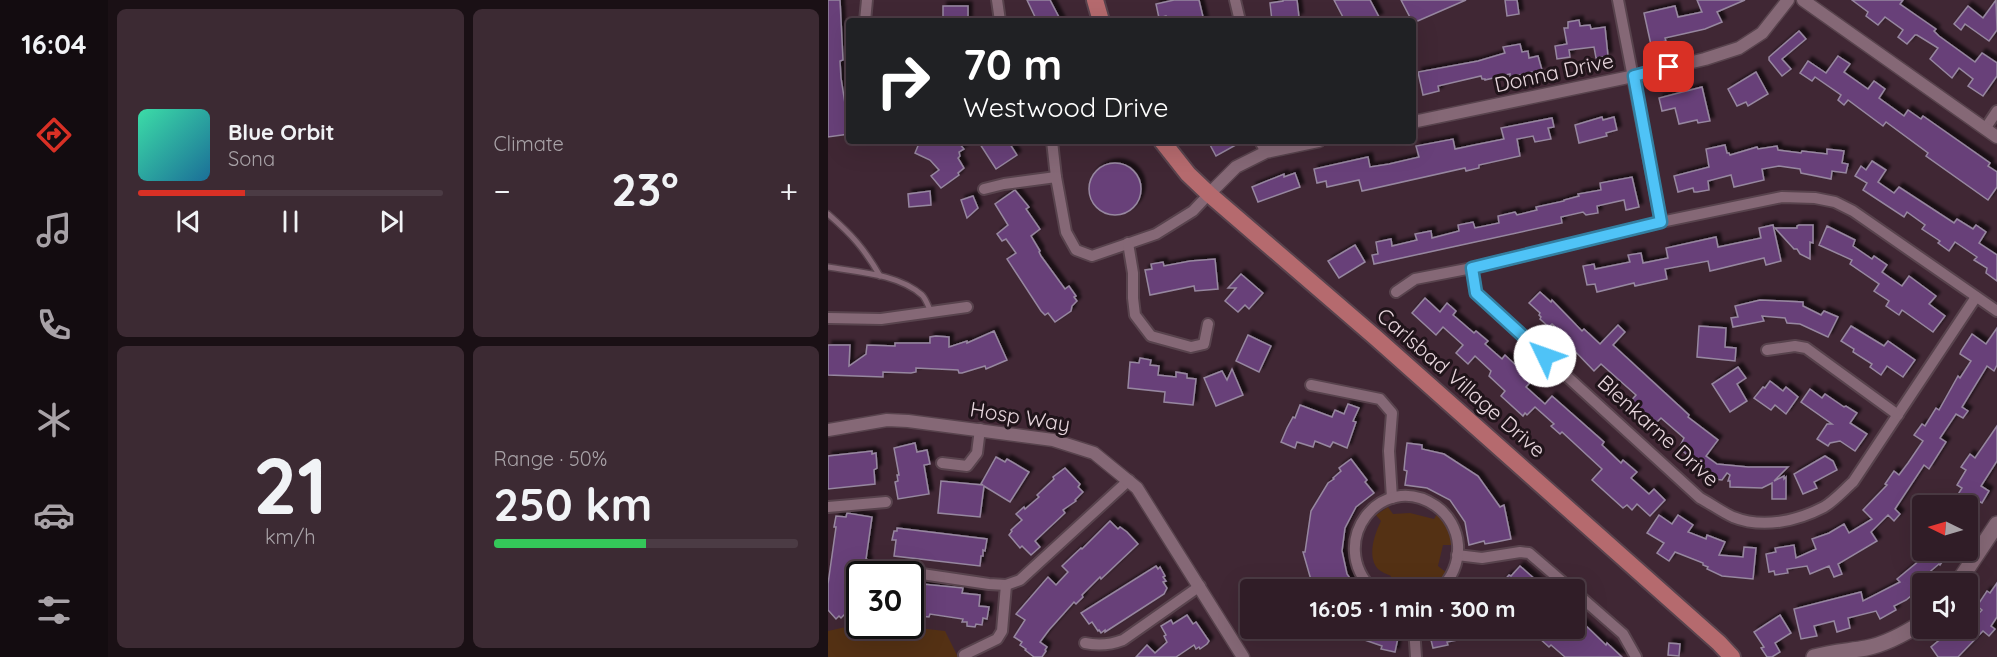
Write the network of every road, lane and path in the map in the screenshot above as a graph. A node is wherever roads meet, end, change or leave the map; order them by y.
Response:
1 (867, 0) edge
2 (997, 0) edge
3 (1095, 0) edge
4 (1235, 0) edge
5 (1618, 0) edge
6 (1788, 0) edge
7 (1803, 0) edge
8 (865, 18) edge
9 (1000, 18) edge
10 (1100, 18) edge
11 (1239, 18) edge
12 (1634, 76) junction
13 (1997, 111) edge
14 (1416, 121) edge
15 (1985, 129) junction
16 (1997, 137) edge
17 (1052, 144) edge
18 (1164, 144) edge
19 (1291, 144) edge
20 (1263, 147) edge
21 (1056, 177) junction
22 (984, 189) dead end
23 (1209, 194) junction
24 (828, 214) edge
25 (1661, 222) junction
26 (1128, 243) junction
27 (828, 267) edge
28 (1472, 268) junction
29 (880, 276) junction
30 (1396, 292) dead end
31 (1976, 297) junction
32 (966, 307) dead end
33 (1997, 311) edge
34 (931, 312) junction
35 (828, 318) edge
36 (1208, 324) dead end
37 (1767, 350) dead end
38 (1311, 385) dead end
39 (1899, 415) junction
40 (980, 429) junction
41 (828, 430) edge
42 (942, 463) dead end
43 (1129, 480) junction
44 (1392, 498) junction
45 (886, 502) dead end
46 (828, 507) edge
47 (1997, 524) edge
48 (1457, 555) junction
49 (1964, 573) edge
50 (924, 574) edge
51 (1364, 579) edge
52 (1449, 579) edge
53 (1559, 579) edge
54 (1006, 585) junction
55 (1200, 586) junction
56 (1585, 601) edge
57 (1912, 628) edge
58 (1415, 639) edge
59 (1085, 643) dead end
60 (964, 656) edge
61 (1243, 657) edge
62 (1416, 657) edge
63 (1636, 657) edge
64 (1732, 657) edge
65 (1814, 657) edge

1 - 8 street
2 - 9 street
3 - 10 main road
4 - 11 street
5 - 12 street
6 - 12 street, Donna Drive
7 - 15 street
12 - 14 street, Donna Drive
12 - 25 street
13 - 15 street
15 - 16 street
17 - 21 street
18 - 23 main road, Carlsbad Village Drive
19 - 20 street
20 - 23 street
21 - 22 street
21 - 26 street
23 - 26 street
23 - 64 main road, Carlsbad Village Drive
24 - 29 lane
25 - 28 street
25 - 31 street
26 - 36 street
27 - 29 lane
28 - 30 street
28 - 39 street, Blenkarne Drive
29 - 34 lane
31 - 33 street
31 - 39 street, Blenkarne Drive
32 - 34 street
34 - 35 street
37 - 39 street
38 - 44 street
40 - 41 street, Hosp Way
40 - 42 street
40 - 43 street, Hosp Way
43 - 54 street
43 - 55 street, Hosp Way
44 - 48 street
44 - 51 street
45 - 46 street
47 - 49 main road
48 - 52 street
48 - 53 street
50 - 54 street
54 - 60 street
55 - 59 street
55 - 61 street, Hosp Way
56 - 63 street
57 - 65 main road
58 - 62 street

